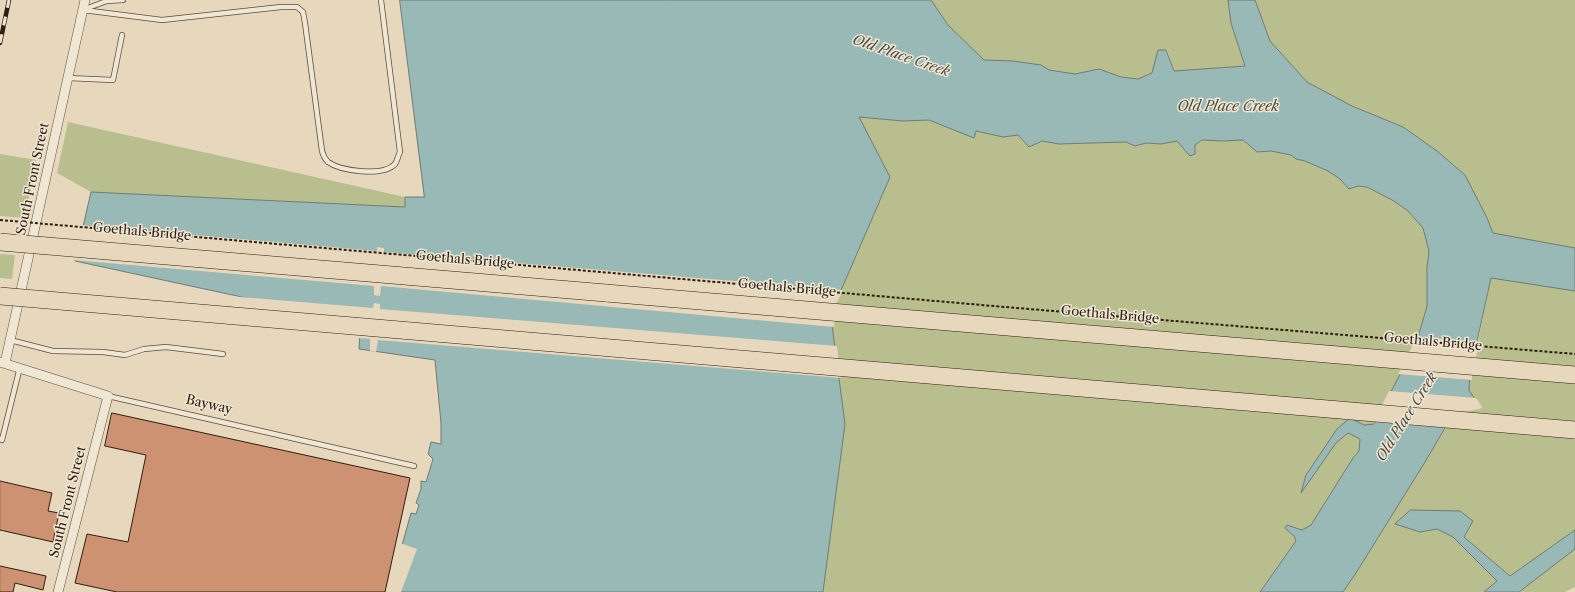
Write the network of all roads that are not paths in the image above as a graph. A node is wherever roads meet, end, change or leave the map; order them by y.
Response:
1 (85, 0) edge
2 (123, 0) edge
3 (381, 0) edge
4 (83, 10) junction
5 (122, 35) dead end
6 (68, 78) junction
7 (0, 242) edge
8 (0, 296) edge
9 (10, 340) junction
10 (223, 354) dead end
11 (3, 362) edge
12 (20, 367) junction
13 (1575, 375) edge
14 (108, 396) junction
15 (1575, 430) edge
16 (0, 439) edge
17 (414, 466) dead end
18 (58, 592) edge

1 - 4 street, South Front Street
2 - 4 lane
3 - 4 lane
4 - 6 street, South Front Street
5 - 6 lane
6 - 9 street, South Front Street
7 - 13 highway, Goethals Bridge, bridge
8 - 15 highway, bridge
9 - 10 lane
9 - 11 street, South Front Street
11 - 12 street, Bayway
12 - 14 street, Bayway
12 - 16 lane
14 - 17 lane, Bayway
14 - 18 street, South Front Street

